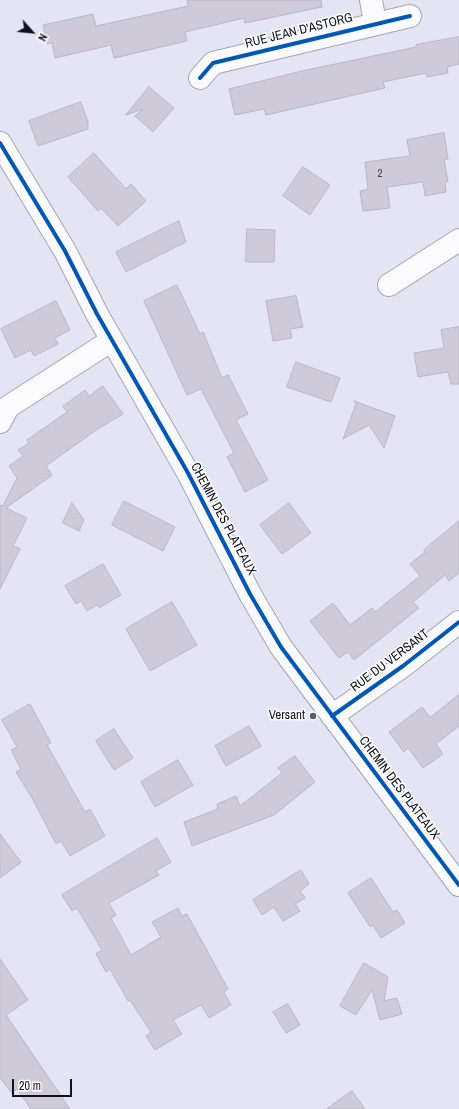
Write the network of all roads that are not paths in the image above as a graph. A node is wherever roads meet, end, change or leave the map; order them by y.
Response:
1 (371, 0) edge
2 (410, 16) dead end
3 (375, 23) junction
4 (200, 78) dead end
5 (0, 143) edge
6 (459, 240) edge
7 (389, 285) dead end
8 (112, 340) junction
9 (3, 411) edge
10 (459, 622) edge
11 (332, 716) junction
12 (459, 885) edge

1 - 3 street
2 - 3 street, RUE JEAN D'ASTORG
3 - 4 street, RUE JEAN D'ASTORG
5 - 8 street, CHEMIN DES PLATEAUX
6 - 7 street
8 - 9 street
8 - 11 street, CHEMIN DES PLATEAUX
10 - 11 street, RUE DU VERSANT
11 - 12 street, CHEMIN DES PLATEAUX

